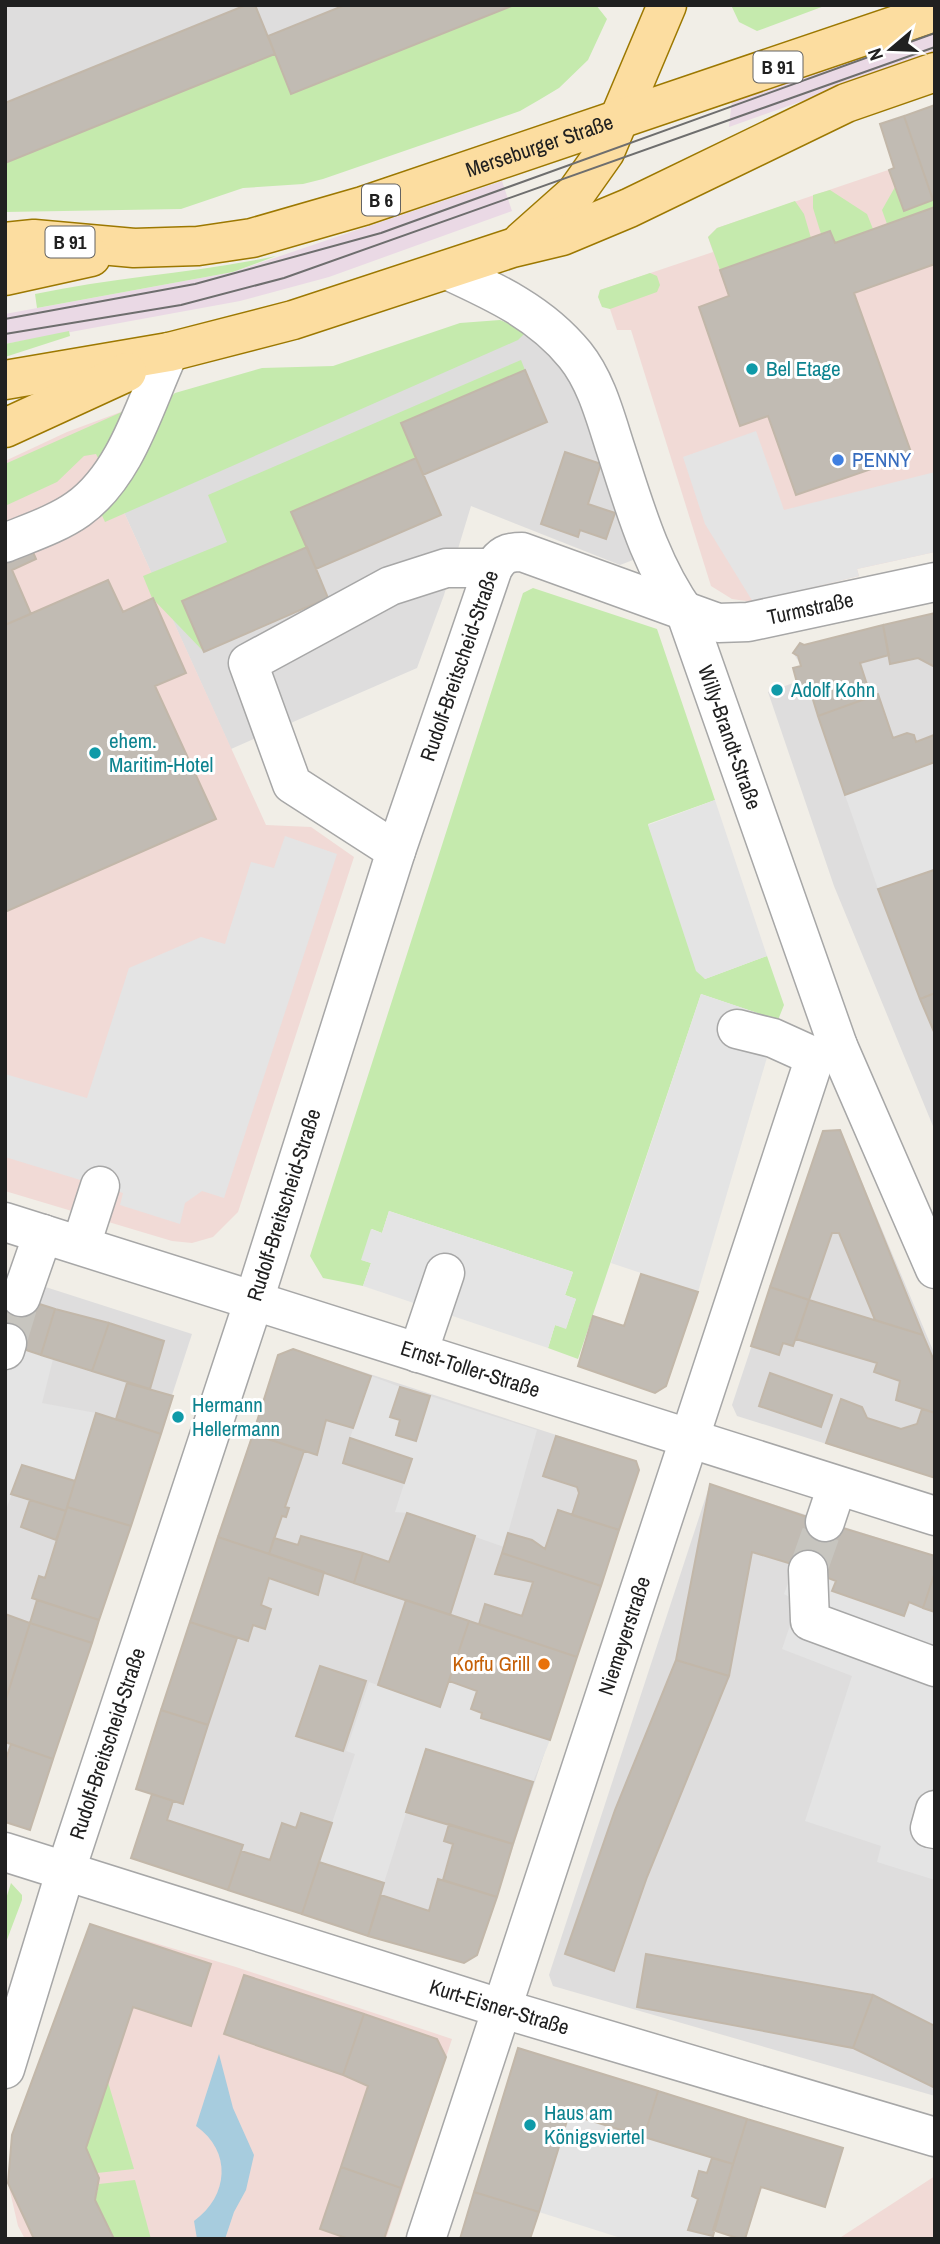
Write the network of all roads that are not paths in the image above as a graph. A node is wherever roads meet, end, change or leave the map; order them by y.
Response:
1 (667, 5) edge
2 (935, 12) edge
3 (935, 72) edge
4 (621, 117) junction
5 (5, 242) edge
6 (134, 248) junction
7 (512, 248) junction
8 (447, 270) junction
9 (5, 276) edge
10 (170, 352) junction
11 (5, 380) edge
12 (5, 428) edge
13 (5, 543) edge
14 (507, 560) junction
15 (935, 583) edge
16 (686, 614) junction
17 (396, 851) junction
18 (737, 1029) dead end
19 (826, 1051) junction
20 (100, 1186) dead end
21 (5, 1222) edge
22 (44, 1234) junction
23 (81, 1245) junction
24 (935, 1269) edge
25 (445, 1273) dead end
26 (20, 1297) tunnel mouth
27 (254, 1300) junction
28 (418, 1353) junction
29 (688, 1439) junction
30 (836, 1486) junction
31 (935, 1516) edge
32 (825, 1522) tunnel mouth
33 (808, 1570) tunnel mouth
34 (935, 1667) edge
35 (935, 1810) edge
36 (935, 1829) edge
37 (5, 1852) edge
38 (65, 1872) junction
39 (500, 2008) junction
40 (8, 2054) edge
41 (935, 2137) edge
42 (426, 2239) edge

1 - 4 main road
2 - 4 main road, Merseburger Straße / B 91
3 - 7 main road
4 - 6 main road, Merseburger Straße / B 6
4 - 7 main road
5 - 6 main road, B 91
6 - 9 main road, B 6
7 - 8 main road
8 - 10 main road
8 - 16 street, Willy-Brandt-Straße
10 - 11 main road
10 - 12 main road
10 - 13 street
14 - 16 street, Rudolf-Breitscheid-Straße
14 - 17 street, Rudolf-Breitscheid-Straße
14 - 17 street
15 - 16 street, Turmstraße
16 - 19 street, Willy-Brandt-Straße
17 - 27 street, Rudolf-Breitscheid-Straße
18 - 19 street
19 - 24 street, Willy-Brandt-Straße
19 - 29 street, Niemeyerstraße
20 - 23 street
21 - 22 street, Ernst-Toller-Straße
22 - 23 street, Ernst-Toller-Straße
22 - 26 street
23 - 27 street, Ernst-Toller-Straße
25 - 28 street
27 - 28 street, Ernst-Toller-Straße
27 - 38 street, Rudolf-Breitscheid-Straße
28 - 29 street, Ernst-Toller-Straße
29 - 30 street, Ernst-Toller-Straße
29 - 39 street, Niemeyerstraße
30 - 31 street, Ernst-Toller-Straße
30 - 32 street
33 - 34 street
35 - 36 street
37 - 38 street, Kurt-Eisner-Straße
38 - 39 street, Kurt-Eisner-Straße
38 - 40 street, Rudolf-Breitscheid-Straße
39 - 41 street, Kurt-Eisner-Straße
39 - 42 street, Niemeyerstraße

